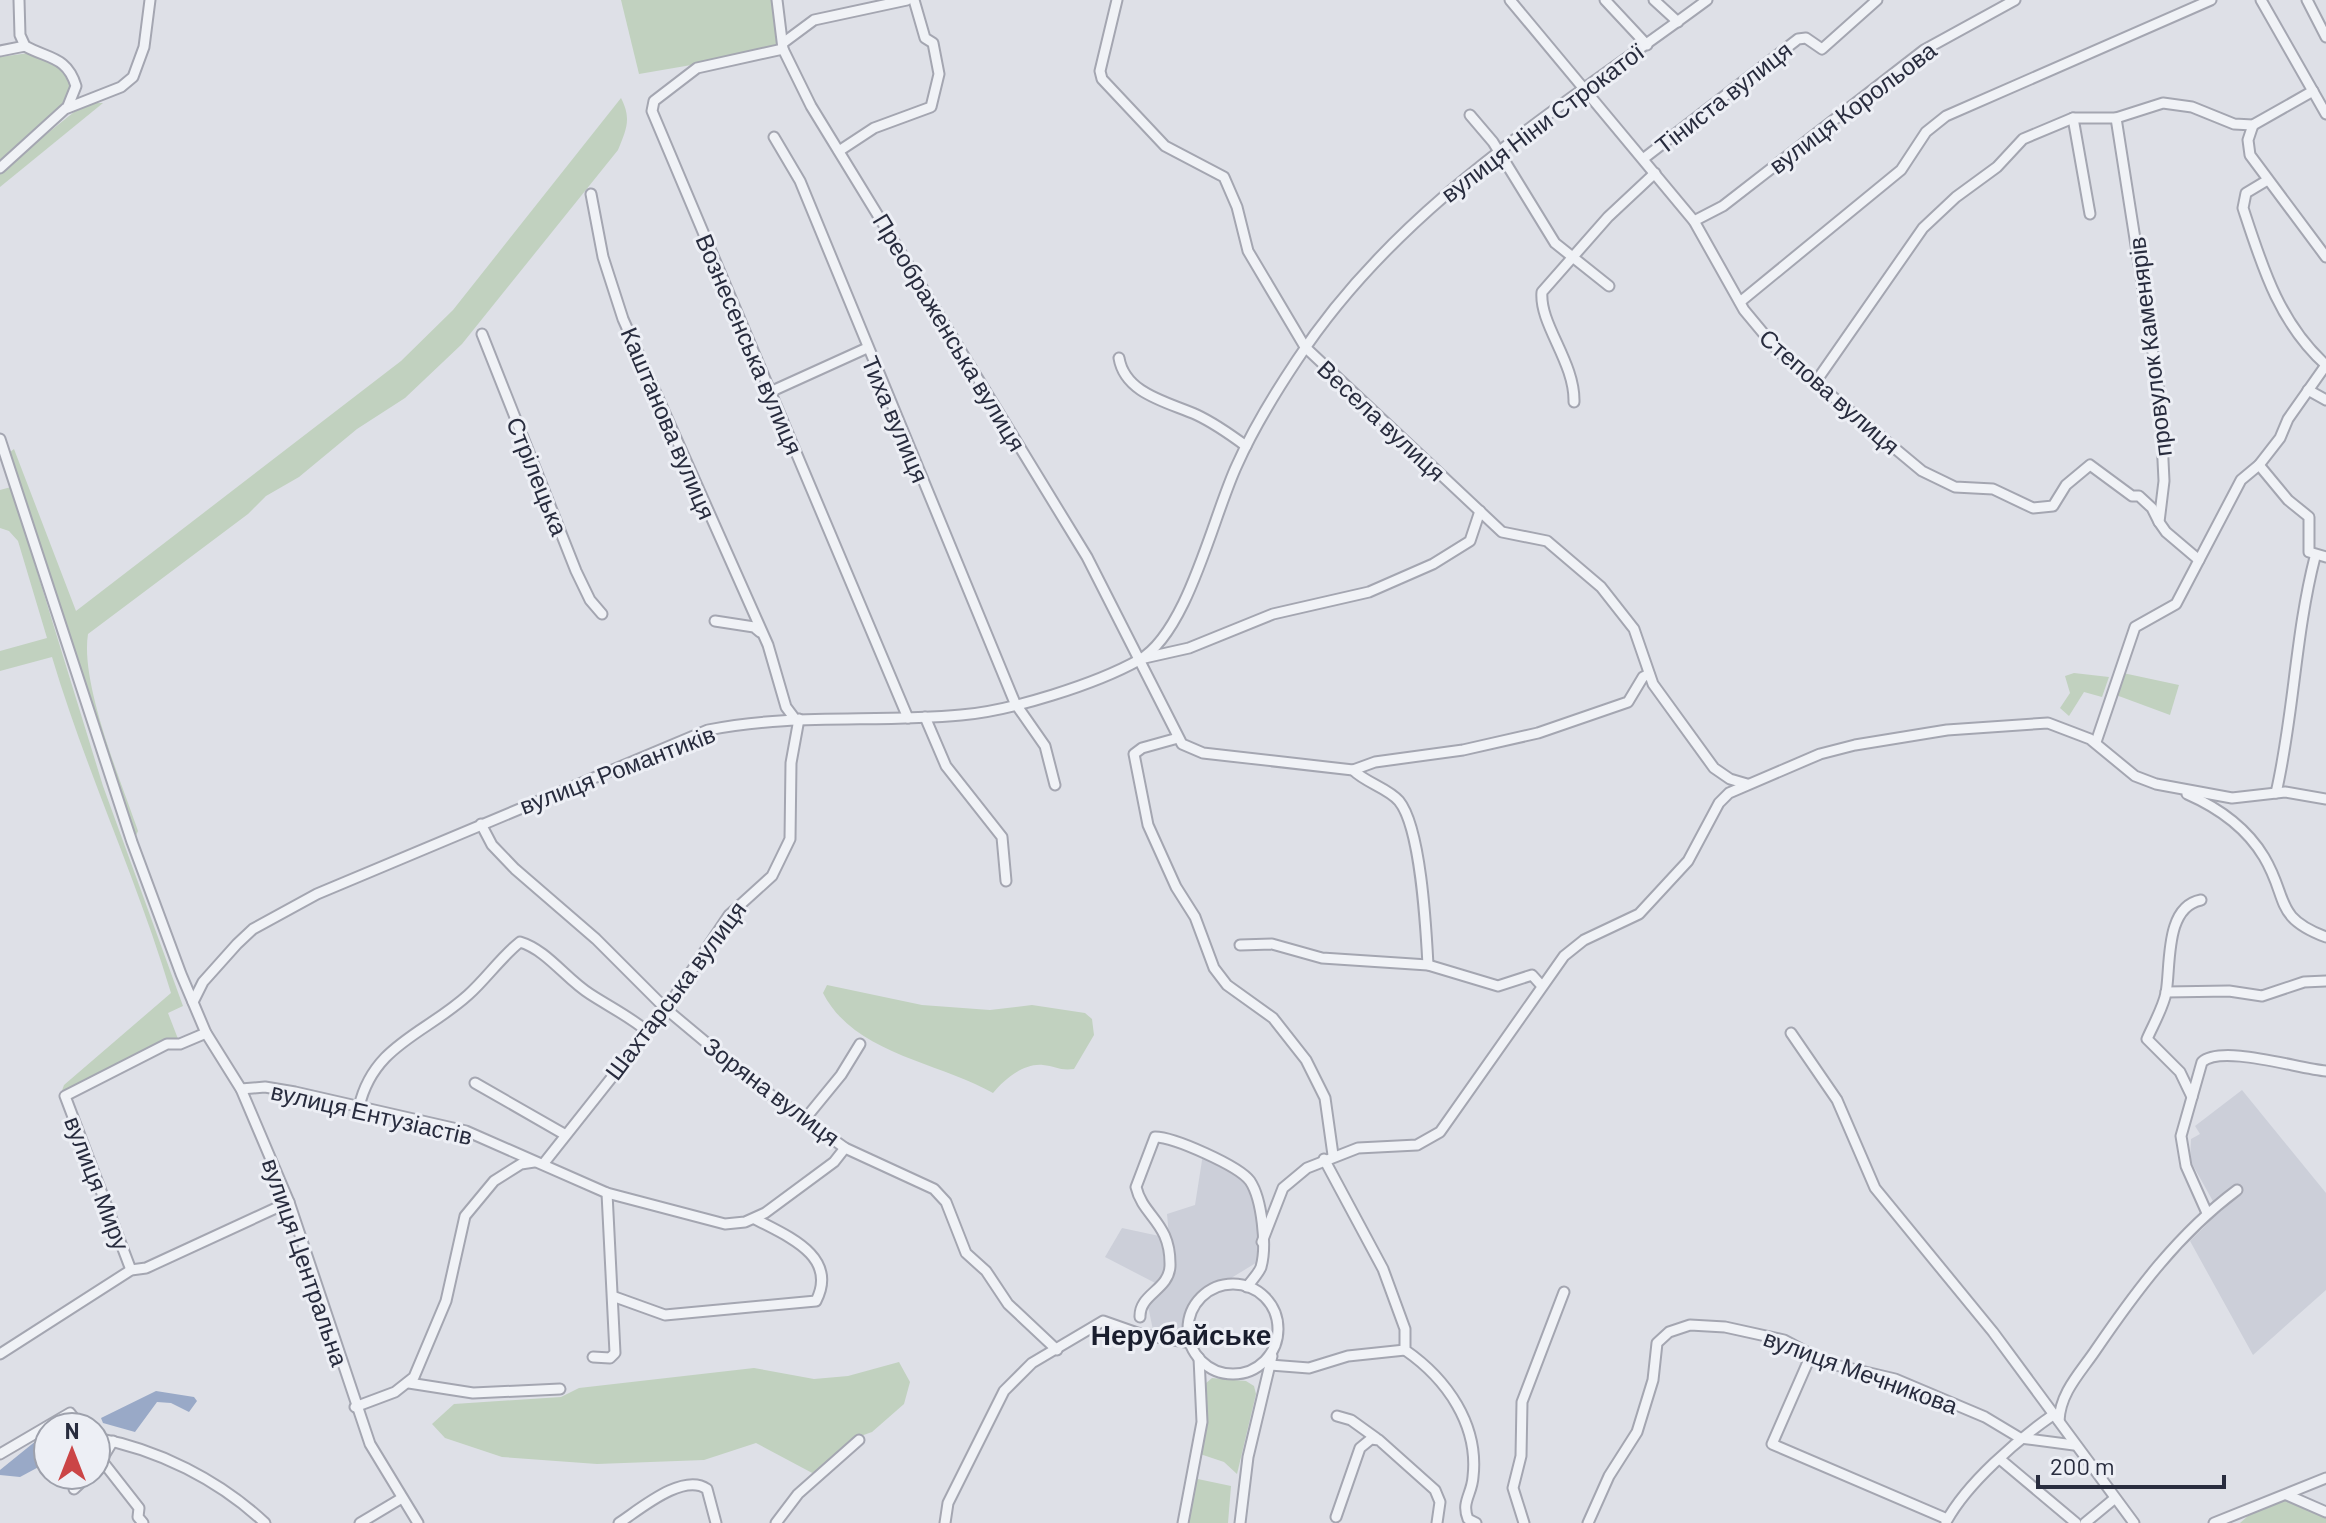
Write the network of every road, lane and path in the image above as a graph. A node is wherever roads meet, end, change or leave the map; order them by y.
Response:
1 (19, 0) edge
2 (150, 0) edge
3 (777, 0) edge
4 (907, 0) edge
5 (914, 0) edge
6 (1117, 0) edge
7 (1510, 0) edge
8 (1605, 0) edge
9 (1654, 0) edge
10 (1707, 0) edge
11 (1877, 0) edge
12 (2015, 0) edge
13 (2211, 0) edge
14 (2261, 0) edge
15 (2307, 0) edge
16 (2323, 20) edge
17 (1678, 22) junction
18 (2326, 37) edge
19 (1647, 45) junction
20 (25, 46) junction
21 (783, 46) junction
22 (0, 51) edge
23 (1584, 90) junction
24 (2313, 91) junction
25 (65, 109) junction
26 (2326, 114) edge
27 (1470, 115) dead end
28 (2073, 118) junction
29 (2116, 118) junction
30 (2253, 125) junction
31 (774, 137) dead end
32 (1497, 150) junction
33 (839, 151) junction
34 (1643, 159) junction
35 (0, 168) edge
36 (1655, 173) junction
37 (2266, 181) junction
38 (591, 194) dead end
39 (2090, 214) dead end
40 (1694, 221) junction
41 (2326, 257) edge
42 (1570, 258) junction
43 (1609, 286) dead end
44 (1740, 302) junction
45 (482, 334) dead end
46 (1305, 347) junction
47 (867, 348) junction
48 (1119, 358) dead end
49 (2326, 365) edge
50 (1817, 380) junction
51 (2308, 390) junction
52 (770, 392) junction
53 (2326, 400) edge
54 (1574, 402) dead end
55 (0, 439) edge
56 (1246, 446) junction
57 (2259, 465) junction
58 (1480, 511) junction
59 (2159, 522) junction
60 (2315, 557) junction
61 (2326, 557) edge
62 (2199, 560) junction
63 (602, 614) dead end
64 (715, 621) dead end
65 (763, 634) junction
66 (1140, 659) junction
67 (1649, 674) junction
68 (1015, 703) junction
69 (925, 717) junction
70 (908, 718) junction
71 (797, 719) junction
72 (1178, 738) junction
73 (2096, 742) junction
74 (1353, 770) junction
75 (1730, 779) junction
76 (1750, 784) junction
77 (1055, 785) dead end
78 (2182, 789) junction
79 (1734, 791) junction
80 (2276, 793) junction
81 (2326, 799) edge
82 (481, 824) junction
83 (1006, 881) dead end
84 (2201, 900) dead end
85 (2326, 937) edge
86 (1240, 945) dead end
87 (1428, 965) junction
88 (2326, 981) edge
89 (1541, 985) junction
90 (2166, 992) junction
91 (193, 1002) junction
92 (666, 1009) junction
93 (647, 1031) junction
94 (206, 1033) junction
95 (1791, 1033) dead end
96 (860, 1044) dead end
97 (2326, 1071) edge
98 (475, 1083) dead end
99 (241, 1089) junction
100 (2192, 1097) junction
101 (359, 1107) junction
102 (805, 1119) junction
103 (564, 1134) junction
104 (845, 1148) junction
105 (1329, 1157) junction
106 (539, 1162) junction
107 (2237, 1190) dead end
108 (607, 1193) junction
109 (289, 1202) junction
110 (2207, 1213) junction
111 (755, 1219) junction
112 (1262, 1242) junction
113 (131, 1270) junction
114 (1247, 1287) junction
115 (1564, 1292) dead end
116 (615, 1297) junction
117 (1140, 1317) junction
118 (1133, 1330) junction
119 (1147, 1333) junction
120 (1191, 1343) junction
121 (1274, 1349) junction
122 (1057, 1350) junction
123 (1405, 1350) junction
124 (0, 1354) edge
125 (1811, 1355) junction
126 (593, 1357) dead end
127 (1199, 1358) junction
128 (1270, 1365) junction
129 (409, 1383) junction
130 (560, 1389) dead end
131 (355, 1407) junction
132 (1337, 1416) dead end
133 (2056, 1418) junction
134 (32, 1435) edge
135 (2020, 1438) junction
136 (859, 1440) dead end
137 (1379, 1440) junction
138 (113, 1441) edge
139 (2074, 1445) junction
140 (0, 1454) edge
141 (2001, 1460) junction
142 (112, 1478) edge
143 (2326, 1478) edge
144 (2287, 1495) junction
145 (402, 1498) junction
146 (2114, 1499) junction
147 (2326, 1512) edge
148 (1336, 1517) dead end
149 (1946, 1521) edge
150 (143, 1523) edge
151 (265, 1523) edge
152 (360, 1523) edge
153 (418, 1523) edge
154 (619, 1523) edge
155 (716, 1523) edge
156 (776, 1523) edge
157 (945, 1523) edge
158 (1183, 1523) edge
159 (1240, 1523) edge
160 (1437, 1523) edge
161 (1476, 1523) edge
162 (1524, 1523) edge
163 (1588, 1523) edge
164 (2076, 1523) edge
165 (2085, 1523) edge
166 (2134, 1523) edge
167 (2214, 1523) edge

1 - 20 street
2 - 25 street
3 - 21 street, Преображенська вулиця
4 - 21 street
5 - 33 street
6 - 46 street, Весела вулиця
7 - 23 street, Степова вулиця
8 - 19 street
9 - 17 street
10 - 17 street, вулиця Ніни Строкатої
11 - 34 street, Тіниста вулиця
12 - 40 street, вулиця Корольова
13 - 44 street
14 - 24 street
15 - 16 street
16 - 18 street
17 - 19 street, вулиця Ніни Строкатої
19 - 23 street, вулиця Ніни Строкатої
20 - 22 street
20 - 25 street
21 - 33 street, Преображенська вулиця
21 - 52 street, Вознесенська вулиця
23 - 32 street, вулиця Ніни Строкатої
23 - 34 street, Степова вулиця
24 - 26 street
24 - 30 street
25 - 35 street
27 - 32 street
28 - 29 street
28 - 39 street
28 - 50 street
29 - 30 street
29 - 59 street, провулок Каменярів
30 - 37 street
31 - 47 street, Тиха вулиця
32 - 42 street
32 - 46 street, вулиця Ніни Строкатої
33 - 66 street, Преображенська вулиця
34 - 36 street, Степова вулиця
36 - 40 street, Степова вулиця
36 - 42 street
37 - 41 street
37 - 49 street
38 - 65 street, Каштанова вулиця
40 - 44 street, Степова вулиця
42 - 43 street
42 - 54 street
44 - 50 street, Степова вулиця
45 - 63 street, Стрілецька
46 - 56 street, вулиця Ніни Строкатої
46 - 58 street, Весела вулиця
47 - 52 street
47 - 68 street, Тиха вулиця
48 - 56 street
49 - 51 street
50 - 59 street, Степова вулиця
51 - 53 street
51 - 57 street
52 - 70 street, Вознесенська вулиця
55 - 91 street, вулиця Центральна
56 - 66 street, вулиця Ніни Строкатої
57 - 60 street
57 - 62 street
58 - 66 street
58 - 67 street, Весела вулиця
59 - 62 street
60 - 61 street
60 - 80 street
62 - 73 street
64 - 65 street
65 - 71 street, Каштанова вулиця
66 - 68 street, вулиця Романтиків
66 - 72 street, Преображенська вулиця
67 - 74 street
67 - 75 street, Весела вулиця
68 - 69 street, вулиця Романтиків
68 - 77 street, Тиха вулиця
69 - 70 street, вулиця Романтиків
69 - 83 street
70 - 71 street, вулиця Романтиків
71 - 82 street, вулиця Романтиків
71 - 92 street, Шахтарська вулиця
72 - 74 street
72 - 105 street
73 - 76 street
73 - 78 street
74 - 87 street
75 - 76 street
75 - 79 street
76 - 79 street
78 - 80 street
78 - 85 street
79 - 89 street
80 - 81 street
82 - 91 street, вулиця Романтиків
82 - 92 street, Зоряна вулиця
84 - 90 street
86 - 87 street
87 - 89 street
88 - 90 street
89 - 105 street
90 - 100 street
91 - 94 street, вулиця Центральна
92 - 93 street, Шахтарська вулиця
92 - 102 street, Зоряна вулиця
93 - 101 street
93 - 103 street, Шахтарська вулиця
94 - 99 street, вулиця Центральна
94 - 113 street, вулиця Миру
95 - 133 street
96 - 102 street
97 - 100 street
98 - 103 street
99 - 101 street, вулиця Ентузіастів
99 - 109 street, вулиця Центральна
100 - 110 street
101 - 106 street, вулиця Ентузіастів
102 - 104 street, Зоряна вулиця
103 - 106 street, Шахтарська вулиця
104 - 111 street
104 - 122 street, Зоряна вулиця
105 - 112 street
105 - 123 street
106 - 108 street, вулиця Ентузіастів
106 - 129 street
107 - 110 street
108 - 111 street, вулиця Ентузіастів
108 - 116 street
109 - 113 street, вулиця Миру
109 - 131 street, вулиця Центральна
110 - 133 street
111 - 116 street
112 - 114 street
112 - 117 street
113 - 124 street, вулиця Миру
114 - 120 street
114 - 121 street
115 - 162 street
116 - 126 street
117 - 118 street
117 - 119 street
118 - 119 street
118 - 122 street
119 - 120 street
120 - 127 street
121 - 127 street
121 - 128 street
122 - 157 street
123 - 128 street
123 - 161 street
125 - 135 street, вулиця Мечникова
125 - 149 street
125 - 163 street, вулиця Мечникова
127 - 158 street
128 - 159 street
129 - 130 street
129 - 131 street
131 - 145 street, вулиця Центральна
132 - 137 street
133 - 135 street
133 - 139 street
134 - 140 street
135 - 139 street
135 - 141 street
136 - 156 street
137 - 148 street
137 - 160 street
138 - 151 street
139 - 146 street
141 - 149 street
141 - 164 street
142 - 150 street
143 - 144 street
144 - 147 street
144 - 167 street
145 - 152 street
145 - 153 street, вулиця Центральна
146 - 165 street
146 - 166 street
154 - 155 street

